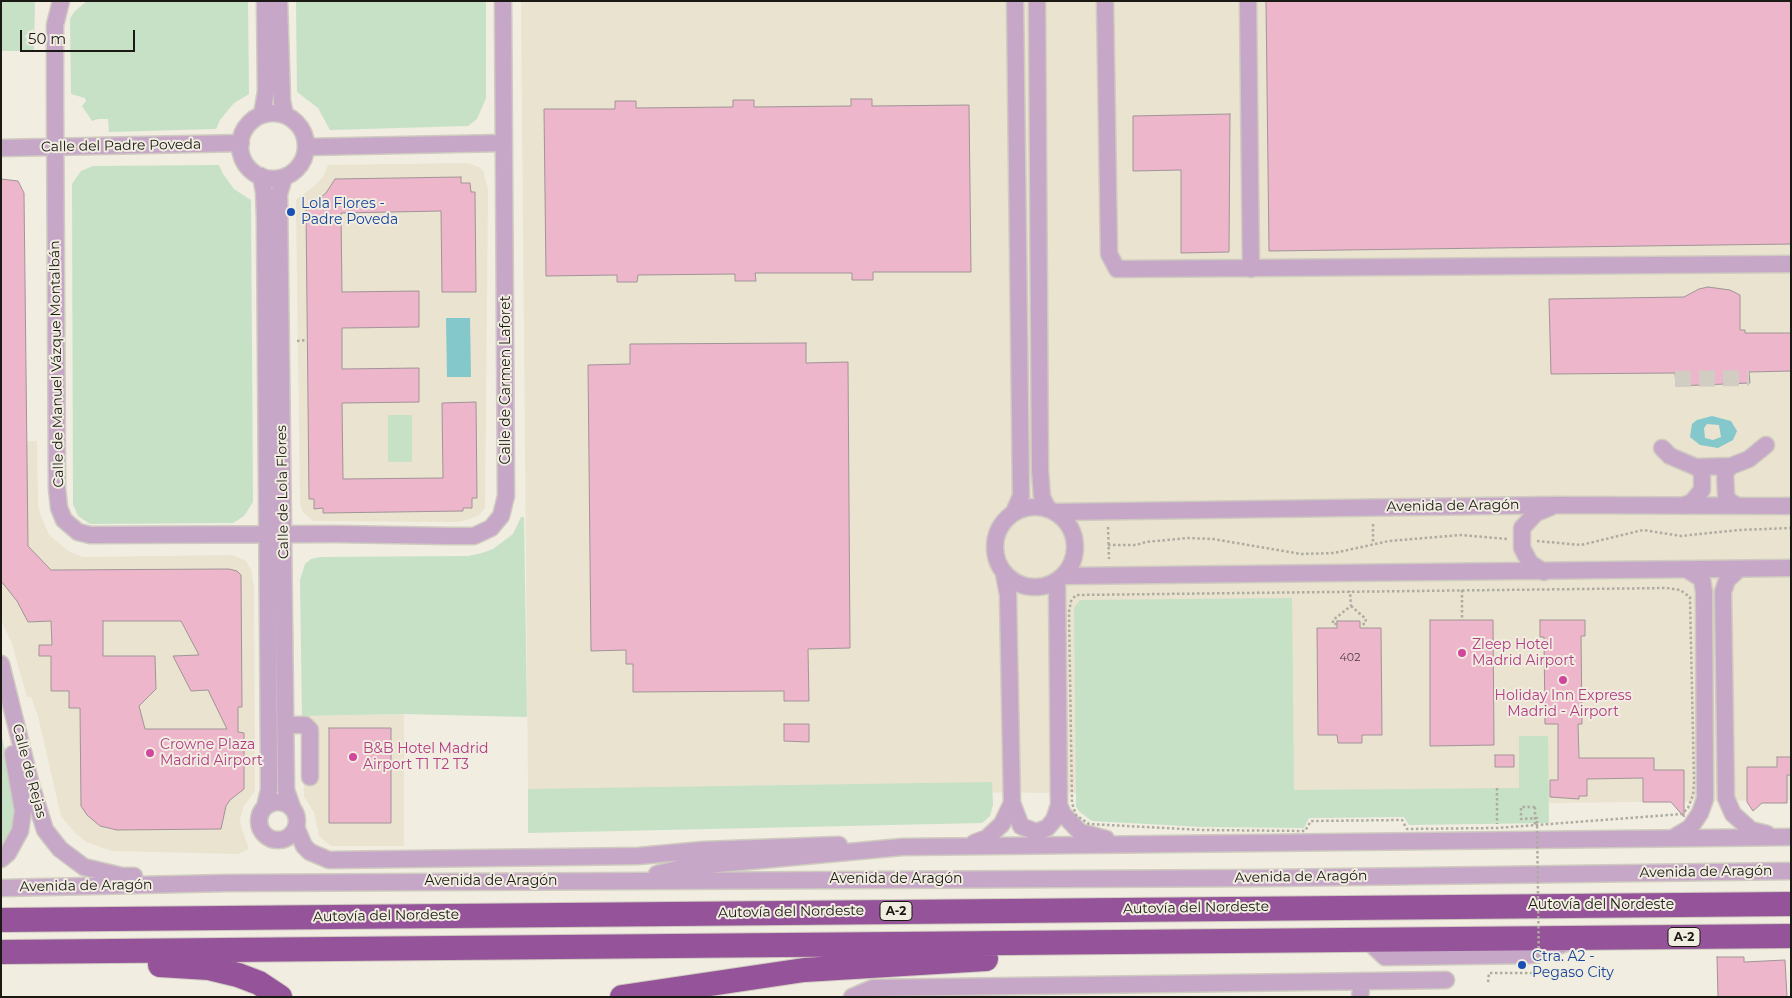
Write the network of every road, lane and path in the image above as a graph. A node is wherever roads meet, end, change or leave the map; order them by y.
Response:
1 (61, 1) edge
2 (265, 1) edge
3 (279, 1) edge
4 (503, 1) edge
5 (1014, 1) edge
6 (1038, 1) edge
7 (1104, 1) edge
8 (1248, 1) edge
9 (262, 115) junction
10 (285, 115) junction
11 (241, 143) junction
12 (503, 143) junction
13 (306, 146) junction
14 (1, 148) edge
15 (56, 148) junction
16 (261, 176) junction
17 (284, 176) junction
18 (1791, 264) edge
19 (1251, 269) junction
20 (308, 340) dead end
21 (295, 341) dead end
22 (1766, 445) dead end
23 (1662, 448) dead end
24 (1731, 466) junction
25 (1696, 467) junction
26 (1555, 505) junction
27 (1682, 506) junction
28 (1738, 506) junction
29 (1791, 506) edge
30 (1051, 510) junction
31 (1014, 512) junction
32 (1373, 517) dead end
33 (1109, 521) dead end
34 (1791, 528) edge
35 (266, 534) junction
36 (283, 534) junction
37 (1515, 540) dead end
38 (1535, 541) dead end
39 (1373, 544) junction
40 (1108, 545) junction
41 (1109, 566) dead end
42 (1791, 568) edge
43 (1690, 570) junction
44 (1738, 570) junction
45 (1544, 572) junction
46 (1004, 574) junction
47 (1060, 578) junction
48 (1462, 590) junction
49 (1350, 591) junction
50 (1351, 606) junction
51 (1462, 620) dead end
52 (1337, 624) dead end
53 (1360, 624) dead end
54 (1, 664) edge
55 (1, 701) edge
56 (286, 725) junction
57 (310, 777) dead end
58 (1694, 782) dead end
59 (1497, 788) dead end
60 (1012, 803) junction
61 (1058, 805) junction
62 (265, 807) junction
63 (292, 807) junction
64 (1672, 816) dead end
65 (296, 827) junction
66 (1535, 827) junction
67 (1497, 828) junction
68 (1786, 837) edge
69 (1673, 838) junction
70 (1122, 844) junction
71 (970, 845) junction
72 (902, 847) junction
73 (1, 859) edge
74 (1791, 871) edge
75 (634, 880) junction
76 (228, 883) junction
77 (1, 888) edge
78 (1791, 904) edge
79 (1, 920) edge
80 (1791, 936) edge
81 (1272, 942) junction
82 (1, 953) edge
83 (804, 970) junction
84 (1446, 980) dead end
85 (1488, 982) dead end
86 (1361, 989) edge
87 (280, 997) edge
88 (622, 997) edge
89 (686, 997) edge
90 (852, 997) edge

1 - 15 street, Calle de Manuel Vázque Montalbán
2 - 9 street
3 - 10 street
4 - 12 street, Calle de Carmen Laforet
5 - 31 street
6 - 30 street
7 - 19 street
8 - 19 street
9 - 10 street
9 - 11 street
10 - 13 street
11 - 15 street, Calle del Padre Poveda
11 - 16 street
12 - 13 street
12 - 36 street, Calle de Carmen Laforet
13 - 17 street
14 - 15 street, Calle del Padre Poveda
15 - 35 street, Calle de Manuel Vázque Montalbán
16 - 17 street
16 - 35 street, Calle de Lola Flores
17 - 36 street, Calle de Lola Flores
18 - 19 street
20 - 21 path
22 - 24 street
23 - 25 street
24 - 25 street
24 - 28 street
25 - 27 street
26 - 27 street, Avenida de Aragón
26 - 30 street, Avenida de Aragón
26 - 45 street
27 - 28 street, Avenida de Aragón
28 - 29 street, Avenida de Aragón
30 - 31 street
30 - 47 street
31 - 46 street
32 - 39 path
33 - 40 path
34 - 38 path
35 - 36 street, Calle de Carmen Laforet
35 - 62 street, Calle de Lola Flores
36 - 56 street, Calle de Lola Flores
37 - 39 path
39 - 40 path
40 - 41 path
42 - 44 street
43 - 44 street
43 - 45 street
43 - 69 street
44 - 68 street
45 - 47 street
46 - 47 street
46 - 60 street
47 - 61 street
48 - 49 path
48 - 51 path
48 - 58 path
49 - 50 path
49 - 67 path
50 - 52 path
50 - 53 path
54 - 76 street, Calle de Rejas
55 - 73 street, Calle de Rejas
56 - 57 street
56 - 63 street, Calle de Lola Flores
59 - 67 path
60 - 61 street
60 - 71 street
61 - 70 street
62 - 63 street
62 - 65 street
63 - 65 street
64 - 66 path
65 - 72 street, Avenida de Aragón
66 - 67 path
66 - 85 path, bridge
68 - 69 street
69 - 70 street
70 - 71 street
71 - 72 street
72 - 75 street
74 - 75 street, Avenida de Aragón
75 - 76 street, Avenida de Aragón
76 - 77 street, Avenida de Aragón
78 - 79 highway, Autovía del Nordeste / A-2
80 - 81 highway, A-2
81 - 82 highway, A-2
81 - 83 highway
82 - 87 highway
83 - 88 highway
83 - 89 highway
84 - 86 street
86 - 90 street

